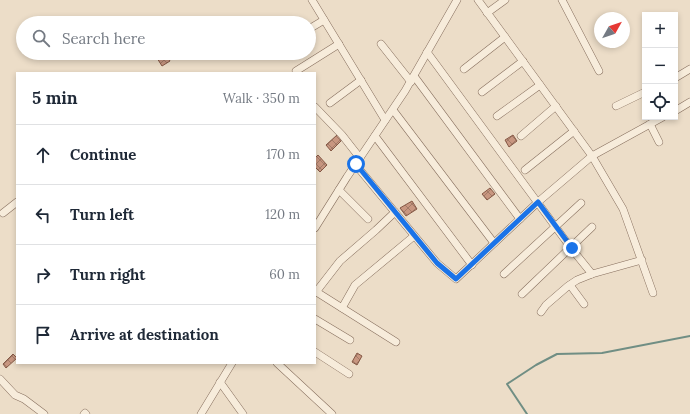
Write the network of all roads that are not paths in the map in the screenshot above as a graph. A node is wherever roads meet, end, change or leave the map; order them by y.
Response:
1 (312, 0) edge
2 (478, 0) edge
3 (505, 0) edge
4 (562, 0) edge
5 (456, 1) edge
6 (487, 13) junction
7 (324, 20) junction
8 (316, 25) edge
9 (505, 37) junction
10 (339, 44) junction
11 (381, 44) dead end
12 (428, 52) junction
13 (316, 58) edge
14 (314, 60) edge
15 (523, 61) junction
16 (690, 69) edge
17 (464, 70) dead end
18 (296, 71) dead end
19 (598, 71) dead end
20 (678, 76) edge
21 (412, 79) junction
22 (361, 80) junction
23 (540, 85) junction
24 (482, 92) dead end
25 (642, 93) edge
26 (690, 102) edge
27 (330, 103) dead end
28 (556, 106) junction
29 (616, 106) dead end
30 (316, 108) edge
31 (678, 108) edge
32 (393, 110) junction
33 (497, 116) dead end
34 (385, 120) junction
35 (657, 120) edge
36 (650, 124) junction
37 (574, 131) junction
38 (375, 136) junction
39 (521, 136) dead end
40 (659, 142) dead end
41 (592, 156) junction
42 (358, 161) junction
43 (525, 170) dead end
44 (339, 190) junction
45 (538, 202) junction
46 (16, 203) edge
47 (581, 203) dead end
48 (395, 212) junction
49 (3, 213) dead end
50 (368, 219) dead end
51 (520, 219) junction
52 (316, 226) edge
53 (556, 226) junction
54 (592, 227) dead end
55 (414, 236) junction
56 (494, 243) junction
57 (572, 248) junction
58 (642, 260) junction
59 (472, 265) junction
60 (504, 274) dead end
61 (592, 274) junction
62 (570, 285) junction
63 (316, 291) edge
64 (316, 293) edge
65 (654, 293) dead end
66 (522, 294) dead end
67 (584, 304) dead end
68 (342, 308) junction
69 (541, 312) dead end
70 (316, 320) edge
71 (350, 340) dead end
72 (396, 342) dead end
73 (316, 353) edge
74 (231, 364) edge
75 (278, 364) edge
76 (349, 374) dead end
77 (0, 379) edge
78 (220, 382) junction
79 (44, 414) edge
80 (201, 414) edge
81 (243, 414) edge
82 (332, 414) edge

1 - 7 street
2 - 6 street
3 - 6 street
4 - 19 street
5 - 12 street
6 - 9 street
7 - 8 street
7 - 10 street
9 - 15 street
9 - 17 street
10 - 13 street
10 - 22 street
11 - 21 street
12 - 21 street
12 - 45 street
14 - 18 street
15 - 23 street
15 - 24 street
16 - 20 street
21 - 32 street
21 - 51 street
22 - 27 street
22 - 34 street
23 - 28 street
23 - 33 street
25 - 29 street
26 - 31 street
28 - 37 street
28 - 39 street
30 - 42 street
32 - 34 street
32 - 56 street
34 - 38 street
35 - 36 street
36 - 40 street
36 - 41 street
37 - 41 street
37 - 43 street
38 - 42 street
38 - 59 street
41 - 45 street
41 - 58 street
42 - 44 street
42 - 48 street
44 - 50 street
44 - 52 street
45 - 51 street
45 - 53 street
46 - 49 street
47 - 53 street
48 - 55 street
48 - 63 street
51 - 56 street
53 - 57 street
53 - 60 street
54 - 57 street
55 - 59 street
55 - 68 street
56 - 59 street
57 - 61 street
57 - 66 street
58 - 61 street
58 - 65 street
61 - 62 street
62 - 67 street
62 - 69 street
64 - 68 street
68 - 72 street
70 - 71 street
73 - 76 street
74 - 78 street
75 - 82 street
77 - 79 street
78 - 80 street
78 - 81 street

